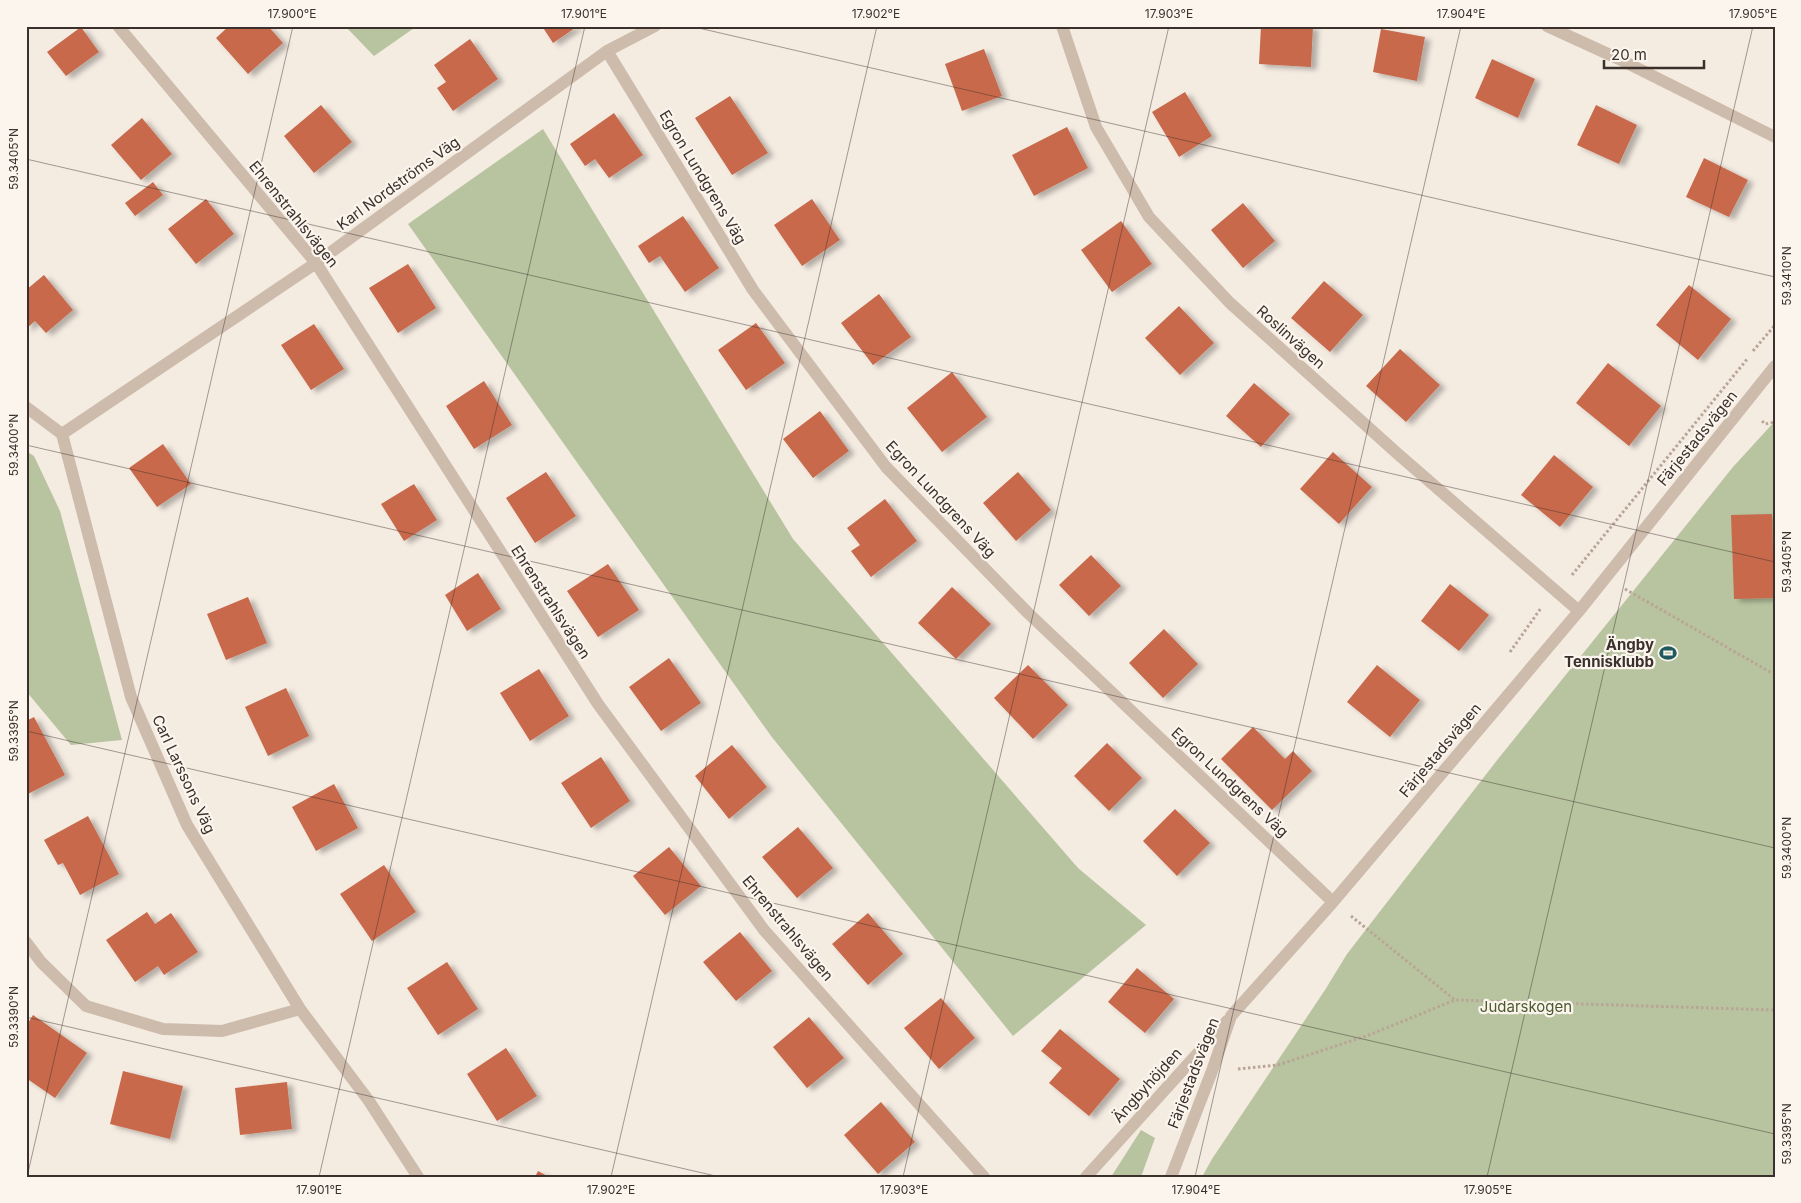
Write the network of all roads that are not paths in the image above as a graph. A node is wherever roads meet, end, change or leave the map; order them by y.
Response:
1 (118, 26) edge
2 (655, 26) edge
3 (1062, 26) edge
4 (1547, 26) edge
5 (607, 50) junction
6 (1775, 137) edge
7 (316, 263) junction
8 (1775, 366) edge
9 (26, 407) edge
10 (62, 434) junction
11 (1579, 611) junction
12 (1333, 902) junction
13 (26, 942) edge
14 (300, 1009) junction
15 (1231, 1016) junction
16 (418, 1177) edge
17 (984, 1177) edge
18 (1086, 1177) edge
19 (1171, 1177) edge

1 - 7 street, Ehrenstrahlsvägen
2 - 5 street, Karl Nordströms Väg
3 - 11 street, Roslinvägen
4 - 6 street
5 - 7 street, Karl Nordströms Väg
5 - 12 street, Egron Lundgrens Väg
7 - 10 street, Karl Nordströms Väg
7 - 17 street, Ehrenstrahlsvägen
8 - 11 street, Färjestadsvägen
9 - 10 street
10 - 14 street, Carl Larssons Väg
11 - 12 street, Färjestadsvägen
12 - 15 street, Färjestadsvägen
13 - 14 street
14 - 16 street, Carl Larssons Väg
15 - 18 street, Ängbyhöjden
15 - 19 street, Färjestadsvägen

